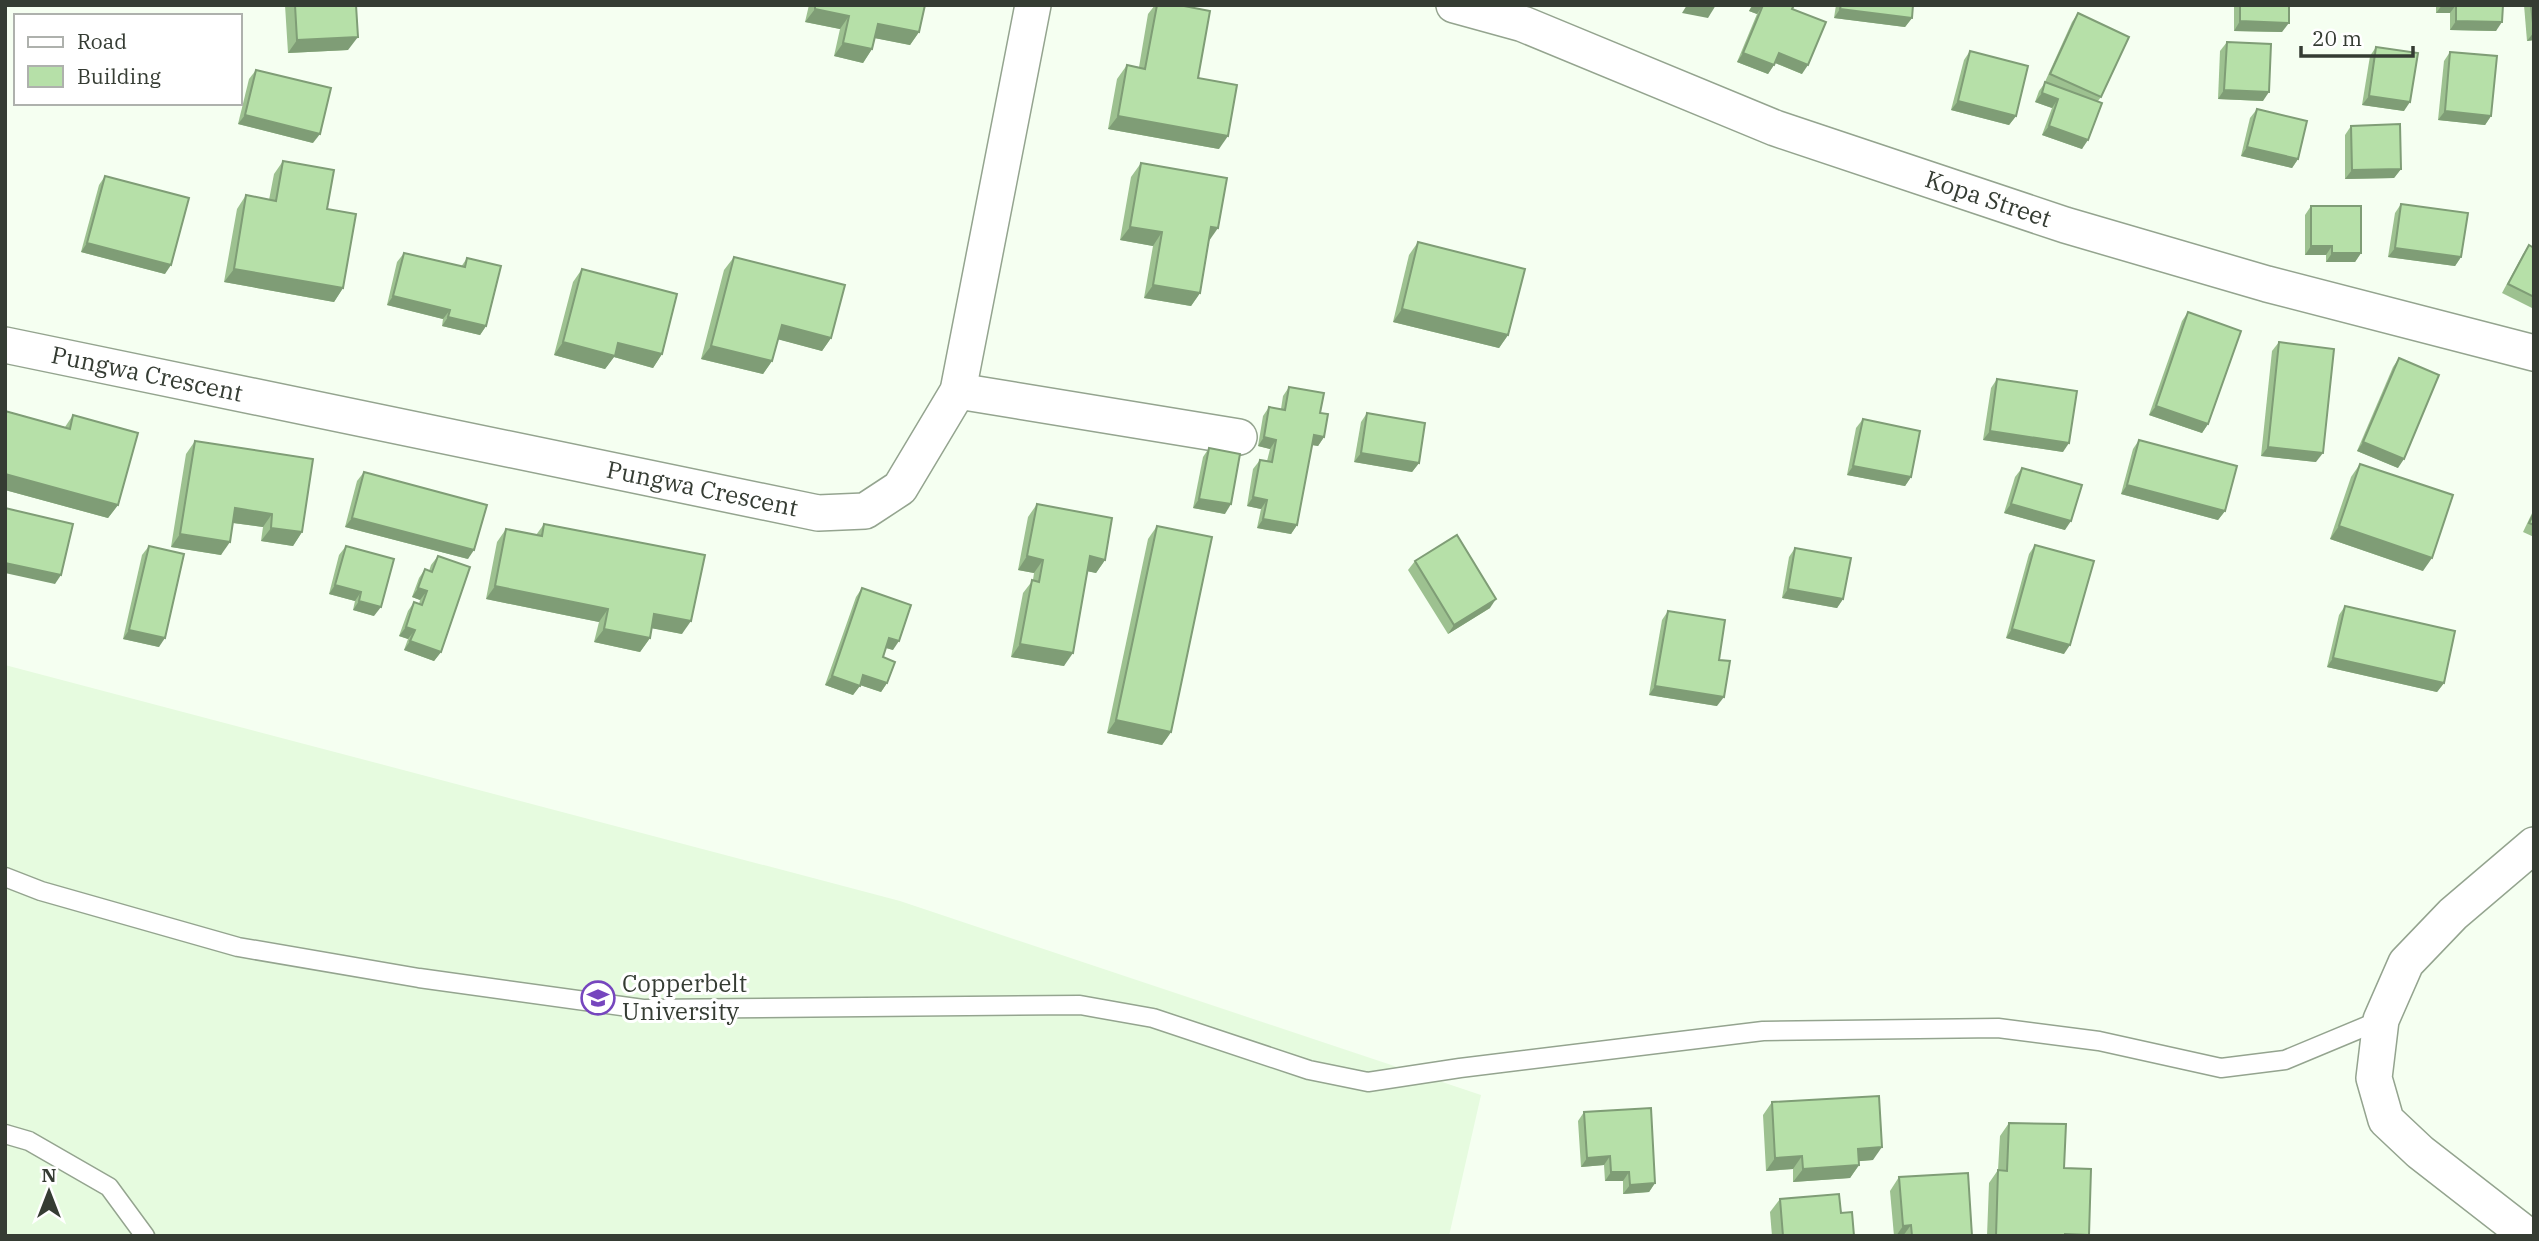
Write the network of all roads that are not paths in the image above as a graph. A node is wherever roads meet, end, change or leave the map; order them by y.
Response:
1 (1033, 5) edge
2 (1454, 5) edge
3 (5, 345) edge
4 (2534, 353) edge
5 (958, 391) junction
6 (1239, 437) dead end
7 (2534, 845) edge
8 (5, 877) edge
9 (2381, 1020) junction
10 (5, 1134) edge
11 (145, 1236) edge
12 (2528, 1236) edge

1 - 5 street, Pungwa Crescent
2 - 4 street, Kopa Street
3 - 5 street, Pungwa Crescent
5 - 6 street
7 - 9 street
8 - 9 lane
9 - 12 street
10 - 11 lane

